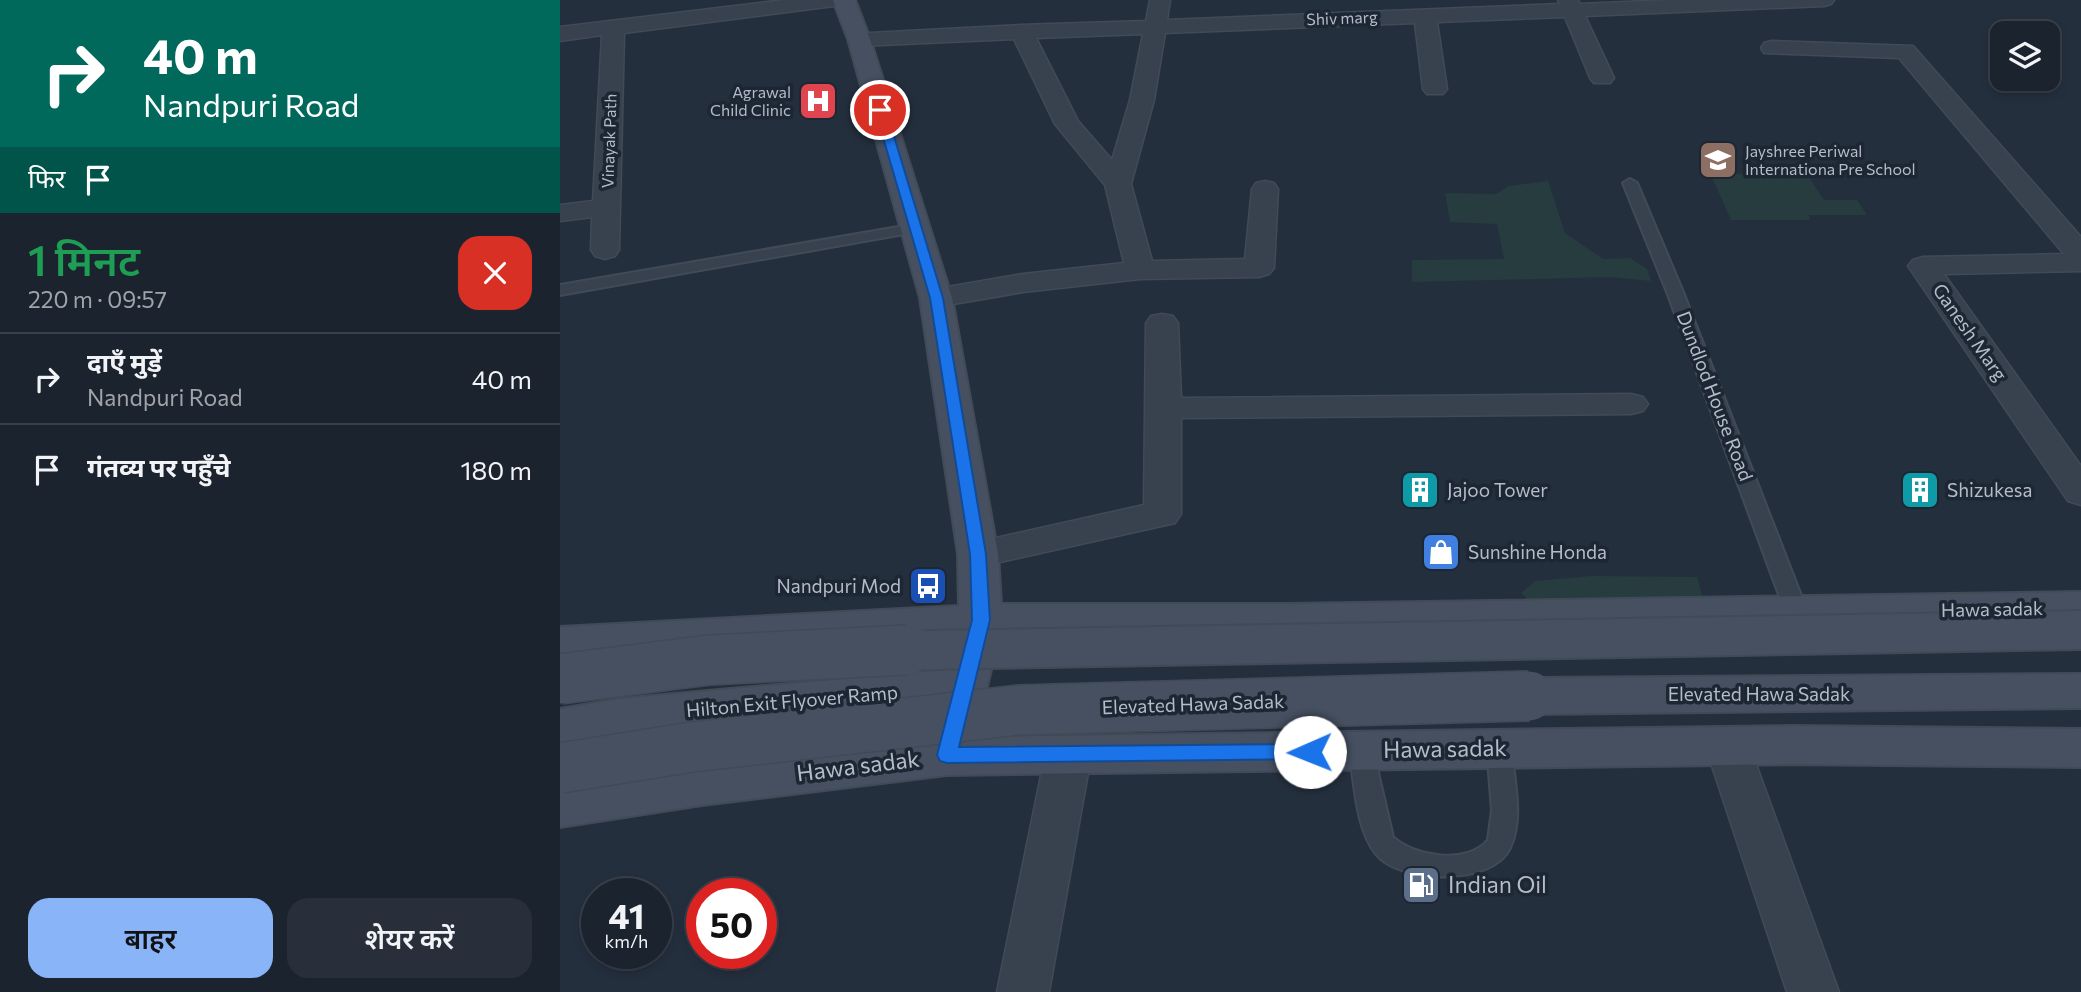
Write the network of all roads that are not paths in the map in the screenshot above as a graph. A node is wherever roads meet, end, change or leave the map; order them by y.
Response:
1 (834, 0) edge
2 (844, 0) edge
3 (1824, 0) edge
4 (1731, 1) edge
5 (1571, 4) edge
6 (1159, 12) edge
7 (1425, 15) junction
8 (613, 28) junction
9 (1021, 31) junction
10 (1761, 33) junction
11 (560, 34) edge
12 (859, 39) junction
13 (1789, 71) dead end
14 (1602, 78) dead end
15 (1435, 89) dead end
16 (1630, 183) dead end
17 (1118, 184) junction
18 (1265, 189) dead end
19 (606, 206) junction
20 (560, 213) edge
21 (916, 228) junction
22 (604, 250) dead end
23 (2081, 255) edge
24 (2081, 262) edge
25 (1140, 270) junction
26 (560, 290) edge
27 (936, 298) junction
28 (1162, 323) dead end
29 (1631, 404) dead end
30 (1164, 408) junction
31 (2081, 493) edge
32 (978, 554) junction
33 (2081, 607) edge
34 (1796, 611) junction
35 (981, 620) junction
36 (2081, 630) edge
37 (560, 643) edge
38 (560, 679) edge
39 (965, 686) junction
40 (2081, 691) edge
41 (560, 727) edge
42 (1727, 745) junction
43 (1499, 748) junction
44 (2081, 748) edge
45 (1362, 751) junction
46 (947, 755) junction
47 (1068, 755) junction
48 (560, 768) edge
49 (560, 806) edge
50 (1023, 992) edge
51 (1813, 992) edge

1 - 8 street
2 - 12 main road
3 - 4 street, Shiv marg
4 - 5 street, Shiv marg
4 - 10 street
5 - 7 street, Shiv marg
5 - 14 street
6 - 7 street, Shiv marg
6 - 9 street, Shiv marg
6 - 17 street
7 - 15 street
8 - 11 street
8 - 19 street, Vinayak Path
9 - 12 street, Shiv marg
9 - 17 street
10 - 13 street
10 - 23 street
12 - 21 main road
16 - 34 lane, Dundlod House Road
17 - 25 street
18 - 25 street
19 - 20 street, Vinayak Path
19 - 22 street
21 - 26 lane
21 - 27 main road
24 - 31 street, Ganesh Marg
25 - 27 street
27 - 32 main road
28 - 30 street
29 - 30 street
30 - 32 street
32 - 35 main road
33 - 34 main road, Hawa sadak
34 - 35 main road, Hawa sadak
35 - 37 main road, Hawa sadak
35 - 39 main road
36 - 38 main road, bridge
39 - 41 main road, Hilton Exit Flyover Ramp
39 - 46 main road
40 - 48 main road, Elevated Hawa Sadak, bridge
42 - 43 main road, Hawa sadak
42 - 44 main road, Hawa sadak
42 - 51 street
43 - 45 main road, Hawa sadak
43 - 45 lane
45 - 47 main road, Hawa sadak
46 - 47 main road, Hawa sadak
46 - 49 main road, Hawa sadak
47 - 50 street

